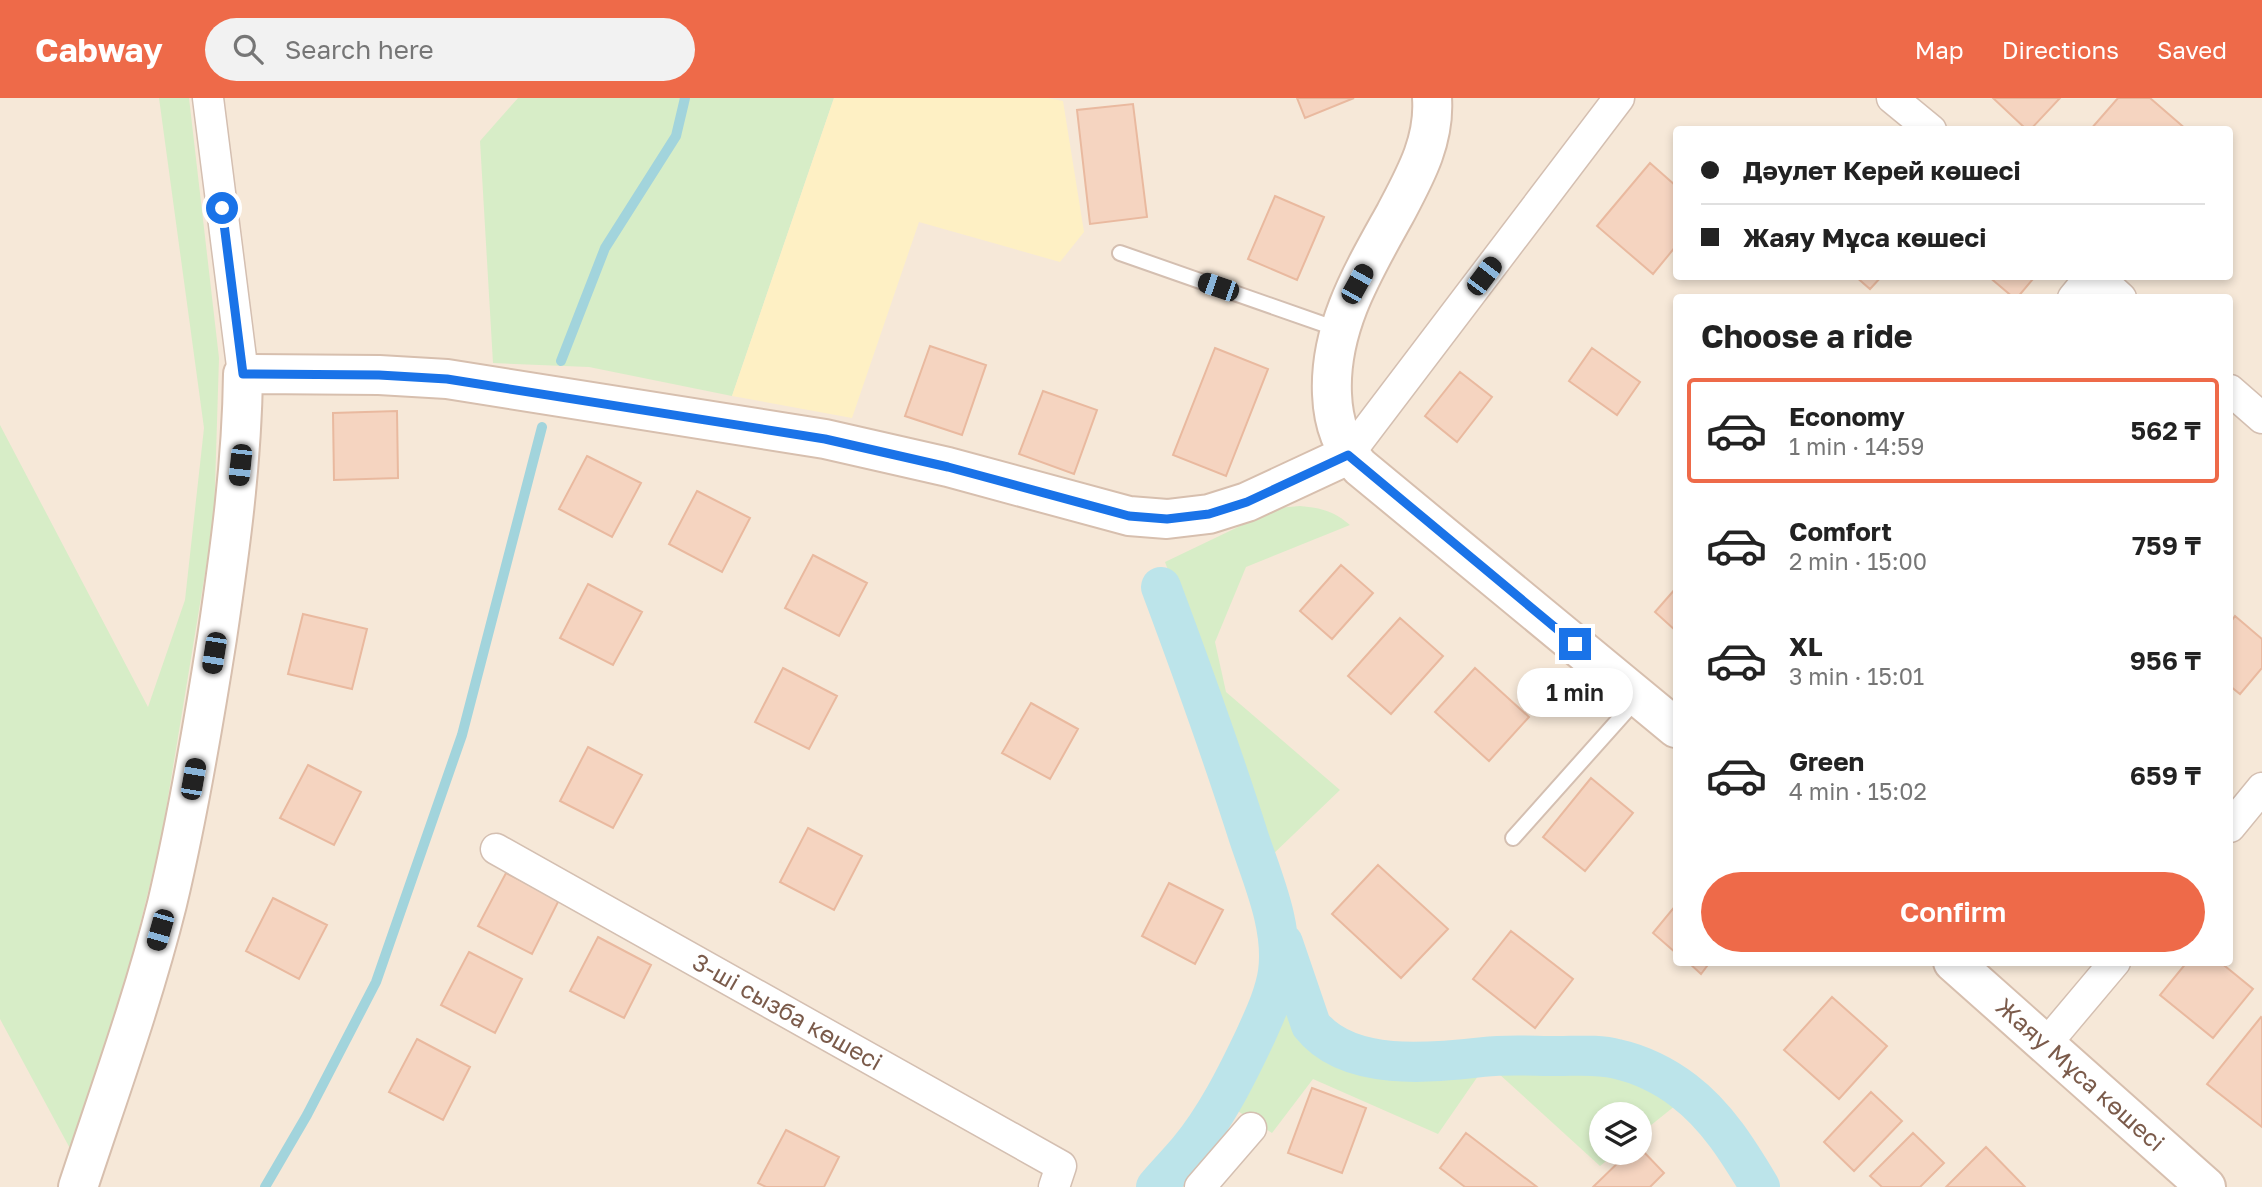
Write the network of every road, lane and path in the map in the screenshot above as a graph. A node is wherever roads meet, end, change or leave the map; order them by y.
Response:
1 (208, 98) edge
2 (1619, 98) edge
3 (1892, 98) edge
4 (1435, 104) edge
5 (1926, 126) edge
6 (1120, 253) dead end
7 (2088, 280) edge
8 (2101, 280) edge
9 (2076, 294) edge
10 (2117, 294) edge
11 (1340, 331) junction
12 (243, 374) junction
13 (2233, 393) edge
14 (2262, 418) edge
15 (1348, 455) junction
16 (1639, 698) junction
17 (1673, 726) edge
18 (2262, 788) edge
19 (2233, 823) edge
20 (1513, 838) dead end
21 (496, 849) dead end
22 (1958, 966) edge
23 (2112, 966) edge
24 (2046, 1044) junction
25 (1251, 1128) dead end
26 (78, 1187) edge
27 (1054, 1187) edge
28 (1200, 1187) edge
29 (2206, 1187) edge

1 - 12 street
2 - 15 street
3 - 5 street
4 - 11 street
6 - 11 lane
7 - 9 street
8 - 10 street
11 - 15 street
12 - 15 street
12 - 26 street
13 - 14 street
15 - 16 street
16 - 17 street
16 - 20 lane
18 - 19 street
21 - 27 street, 3-ші сызба көшесі
22 - 24 street, Жаяу Мұса көшесі
23 - 24 street
24 - 29 street, Жаяу Мұса көшесі
25 - 28 street

